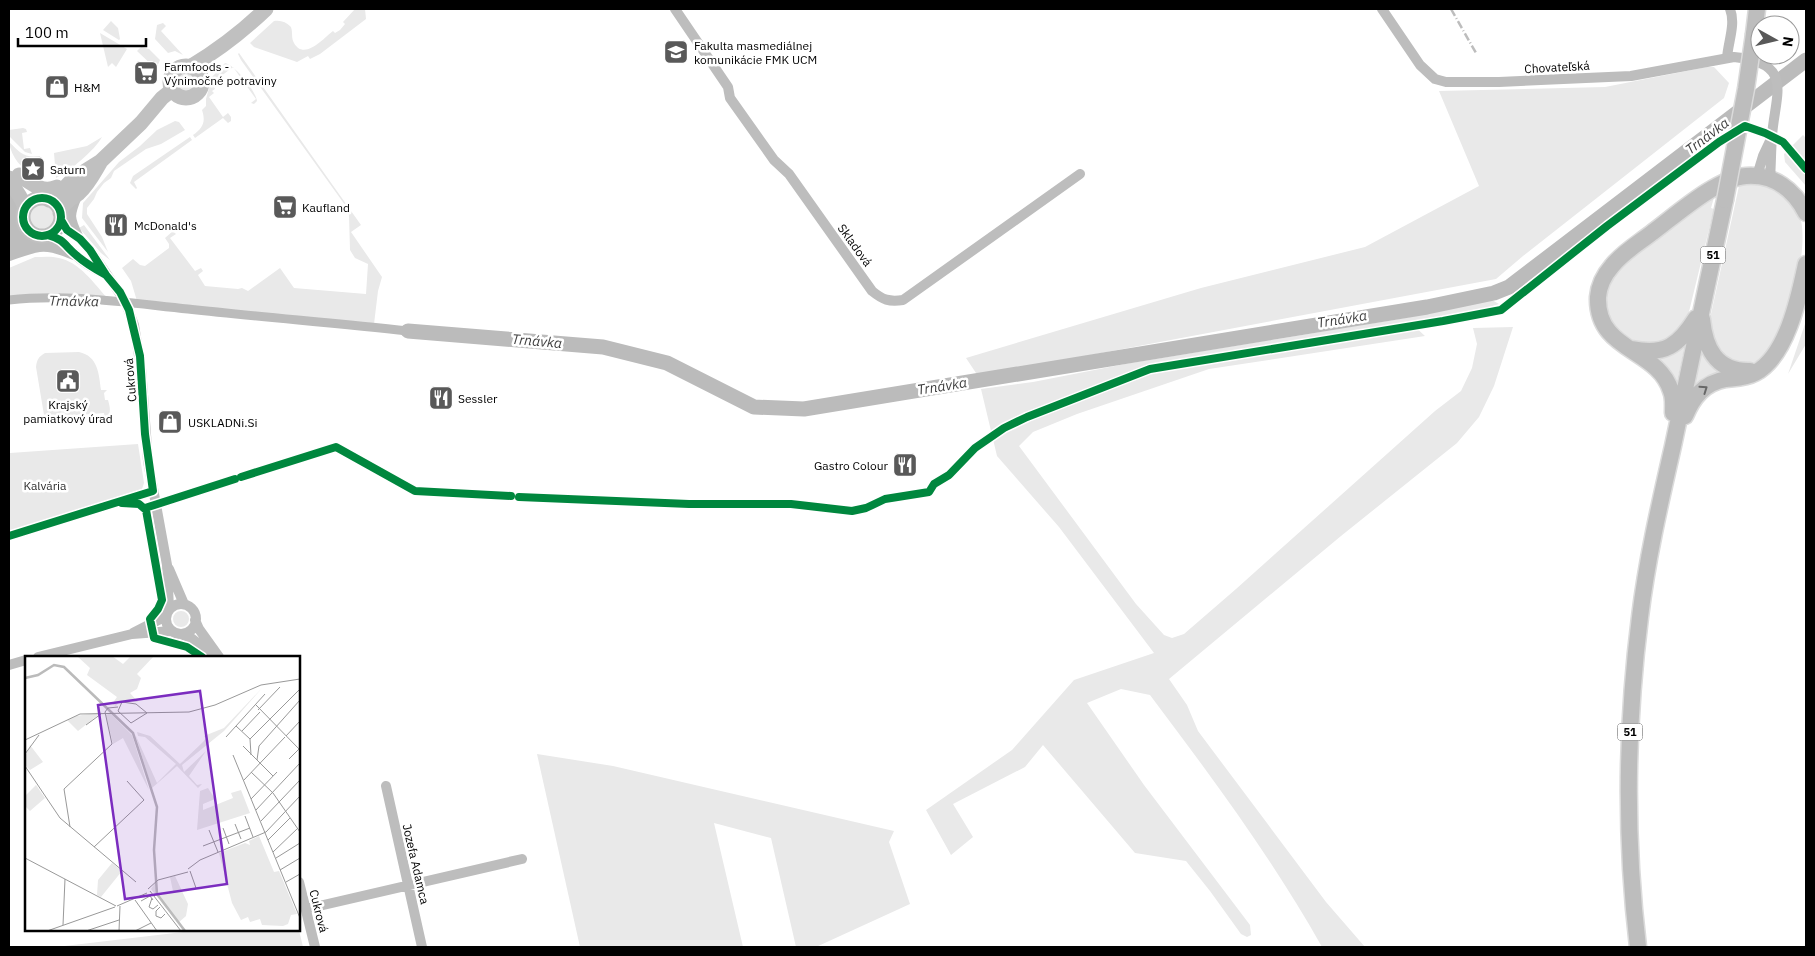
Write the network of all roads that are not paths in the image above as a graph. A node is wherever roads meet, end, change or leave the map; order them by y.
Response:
1 (266, 9) edge
2 (675, 9) edge
3 (1382, 9) edge
4 (1730, 9) edge
5 (1757, 9) edge
6 (244, 29) junction
7 (1727, 58) junction
8 (190, 67) junction
9 (201, 79) junction
10 (175, 93) junction
11 (101, 161) junction
12 (1080, 174) dead end
13 (12, 176) edge
14 (74, 178) junction
15 (1763, 178) junction
16 (79, 192) junction
17 (45, 199) junction
18 (1806, 213) edge
19 (24, 214) junction
20 (60, 216) junction
21 (9, 231) edge
22 (42, 235) junction
23 (80, 239) junction
24 (9, 240) edge
25 (9, 254) edge
26 (74, 254) junction
27 (1806, 264) edge
28 (106, 275) junction
29 (1701, 310) junction
30 (1626, 348) junction
31 (1759, 370) junction
32 (1672, 445) junction
33 (167, 565) junction
34 (184, 604) junction
35 (168, 613) junction
36 (195, 620) junction
37 (177, 632) junction
38 (132, 634) junction
39 (42, 656) edge
40 (216, 656) edge
41 (216, 656) edge
42 (25, 660) edge
43 (9, 665) edge
44 (386, 786) dead end
45 (522, 859) dead end
46 (408, 885) junction
47 (300, 886) edge
48 (306, 909) junction
49 (315, 947) edge
50 (422, 947) edge
51 (1638, 947) edge

1 - 6 main road
2 - 12 street, Skladová
3 - 7 street, Chovateľská
4 - 7 street
5 - 29 main road, 51, bridge
6 - 8 main road
6 - 9 main road
7 - 15 street, Chovateľská
8 - 9 main road
8 - 10 main road
9 - 10 main road
10 - 11 main road
11 - 14 main road
11 - 16 main road
13 - 14 main road
13 - 17 main road
13 - 19 main road
13 - 21 street
14 - 17 main road
15 - 18 main road
15 - 30 main road
16 - 20 main road
16 - 23 street, Cukrová
17 - 19 main road
17 - 20 main road
19 - 22 main road
19 - 24 street
20 - 22 main road
20 - 23 street, Cukrová
22 - 25 street
22 - 26 street, Cukrová
23 - 28 street, Cukrová
25 - 26 street
26 - 28 street, Cukrová
27 - 31 main road
28 - 33 street, Cukrová
29 - 30 main road
29 - 31 main road
29 - 32 main road, 51
30 - 32 main road
32 -> 31 main road
32 - 51 main road, 51
33 - 34 street, Cukrová
33 - 35 street, Cukrová
34 - 35 street
34 - 36 street
35 - 37 street
35 - 38 street
36 - 37 street
36 - 40 street
37 - 38 street
37 - 41 street
38 - 39 street
42 - 43 street
44 - 46 street, Jozefa Adamca
45 - 46 street
46 - 48 street
46 - 50 street, Jozefa Adamca
47 - 48 street, Cukrová
48 - 49 street, Cukrová

